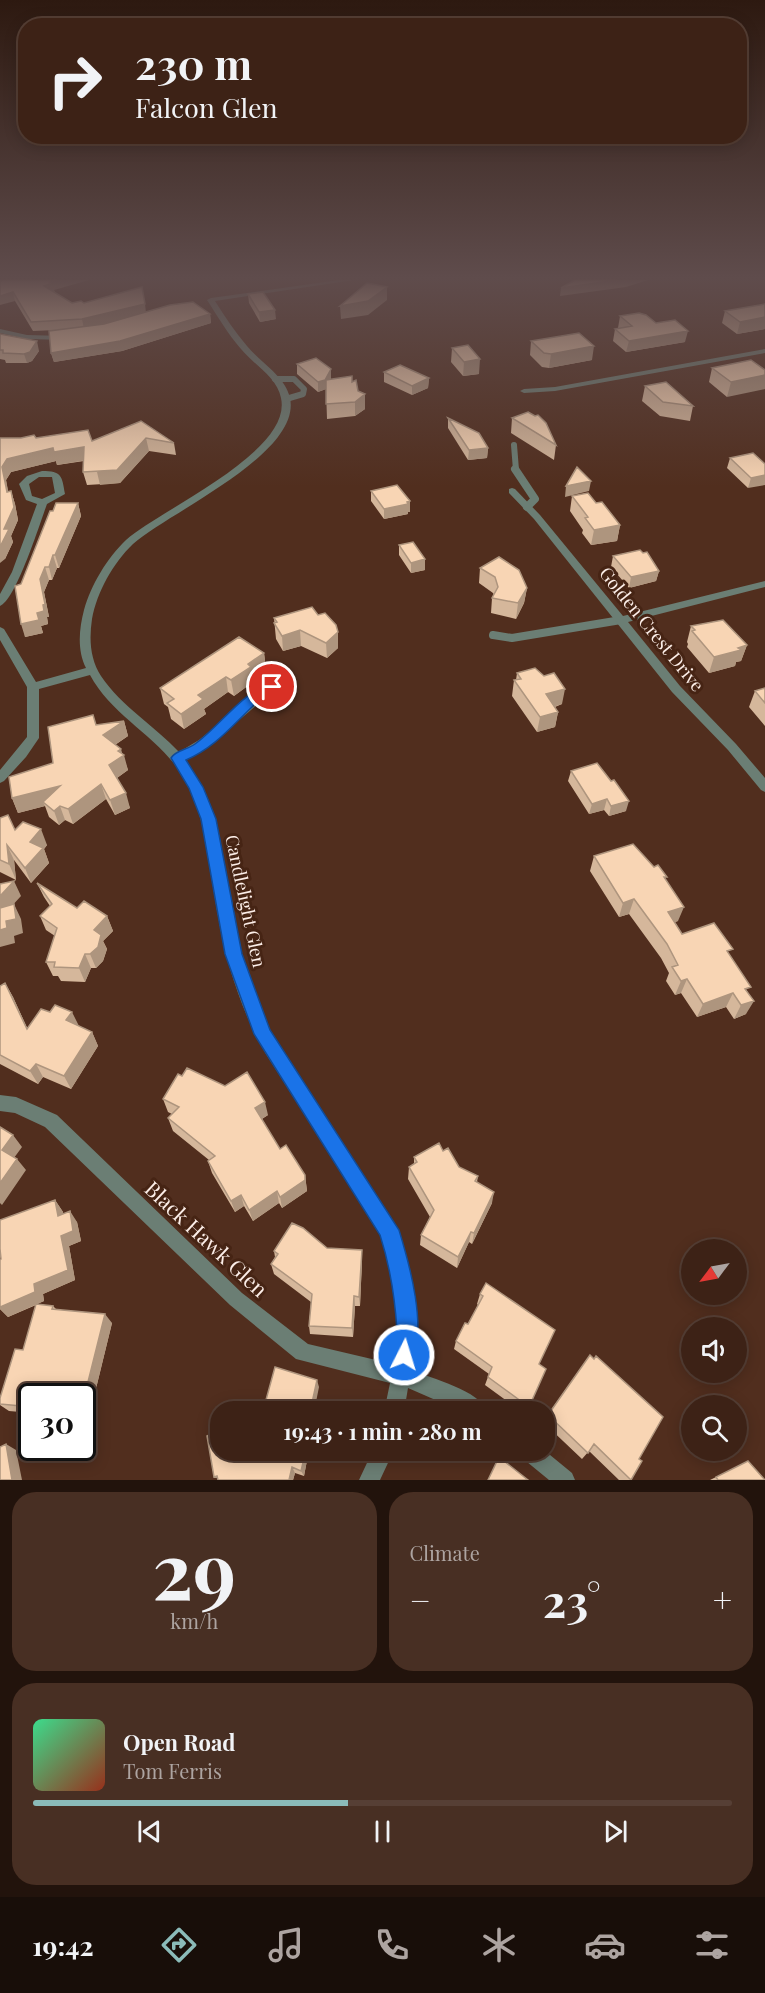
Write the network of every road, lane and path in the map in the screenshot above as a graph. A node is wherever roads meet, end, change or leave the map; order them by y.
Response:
1 (244, 349) edge
2 (765, 351) edge
3 (275, 379) junction
4 (524, 391) dead end
5 (286, 399) junction
6 (514, 445) dead end
7 (513, 491) dead end
8 (43, 502) dead end
9 (527, 507) junction
10 (765, 584) edge
11 (0, 603) edge
12 (621, 620) junction
13 (0, 631) edge
14 (493, 635) dead end
15 (93, 670) junction
16 (33, 687) junction
17 (272, 687) dead end
18 (178, 758) junction
19 (0, 778) edge
20 (765, 787) edge
21 (0, 1103) edge
22 (401, 1376) junction
23 (396, 1401) edge
24 (464, 1401) edge
25 (378, 1461) edge
26 (542, 1461) edge
27 (369, 1480) edge
28 (565, 1480) edge

1 - 3 street
2 - 4 street
3 - 5 street
3 - 5 lane
5 - 15 street, Candlelight Glen
6 - 9 lane
7 - 9 street, Golden Crest Drive
8 - 11 street
9 - 12 street, Golden Crest Drive
10 - 12 street
12 - 14 lane
12 - 20 street, Golden Crest Drive
13 - 16 street
15 - 16 street
15 - 18 street, Candlelight Glen
16 - 19 street
17 - 18 street
18 - 22 street, Candlelight Glen
21 - 22 street, Black Hawk Glen
22 - 23 street, Candlelight Glen
22 - 24 street, Black Hawk Glen
25 - 27 street
26 - 28 street

